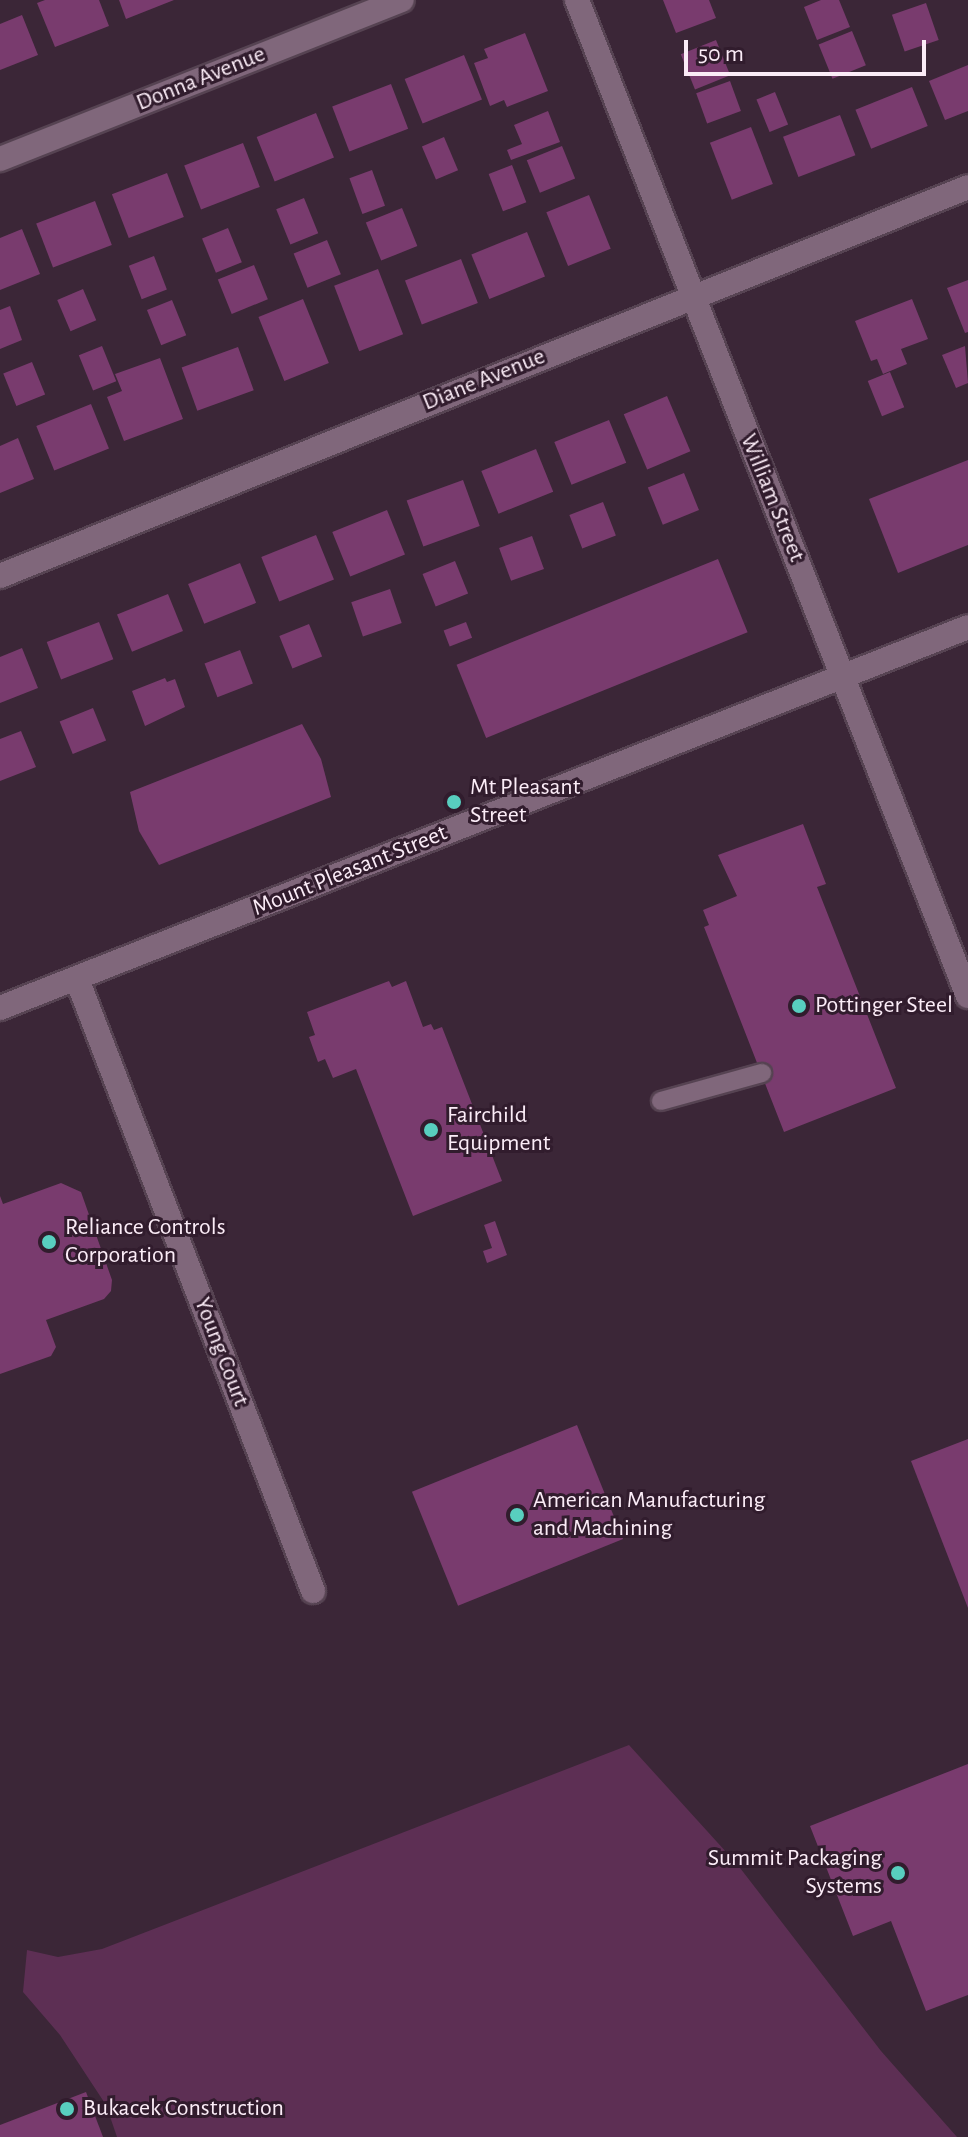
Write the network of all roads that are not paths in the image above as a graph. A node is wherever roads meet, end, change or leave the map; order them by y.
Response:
1 (402, 0) edge
2 (577, 0) edge
3 (0, 159) edge
4 (968, 187) edge
5 (692, 295) junction
6 (0, 576) edge
7 (968, 627) edge
8 (843, 677) junction
9 (77, 979) junction
10 (968, 996) edge
11 (0, 1008) edge
12 (762, 1073) dead end
13 (661, 1101) dead end
14 (313, 1591) dead end

1 - 3 street, Donna Avenue
2 - 5 street, William Street
4 - 5 street, Diane Avenue
5 - 6 street, Diane Avenue
5 - 8 street, William Street
7 - 8 street, Mount Pleasant Street
8 - 9 street, Mount Pleasant Street
8 - 10 street, William Street
9 - 11 street, Mount Pleasant Street
9 - 14 street, Young Court
12 - 13 lane

